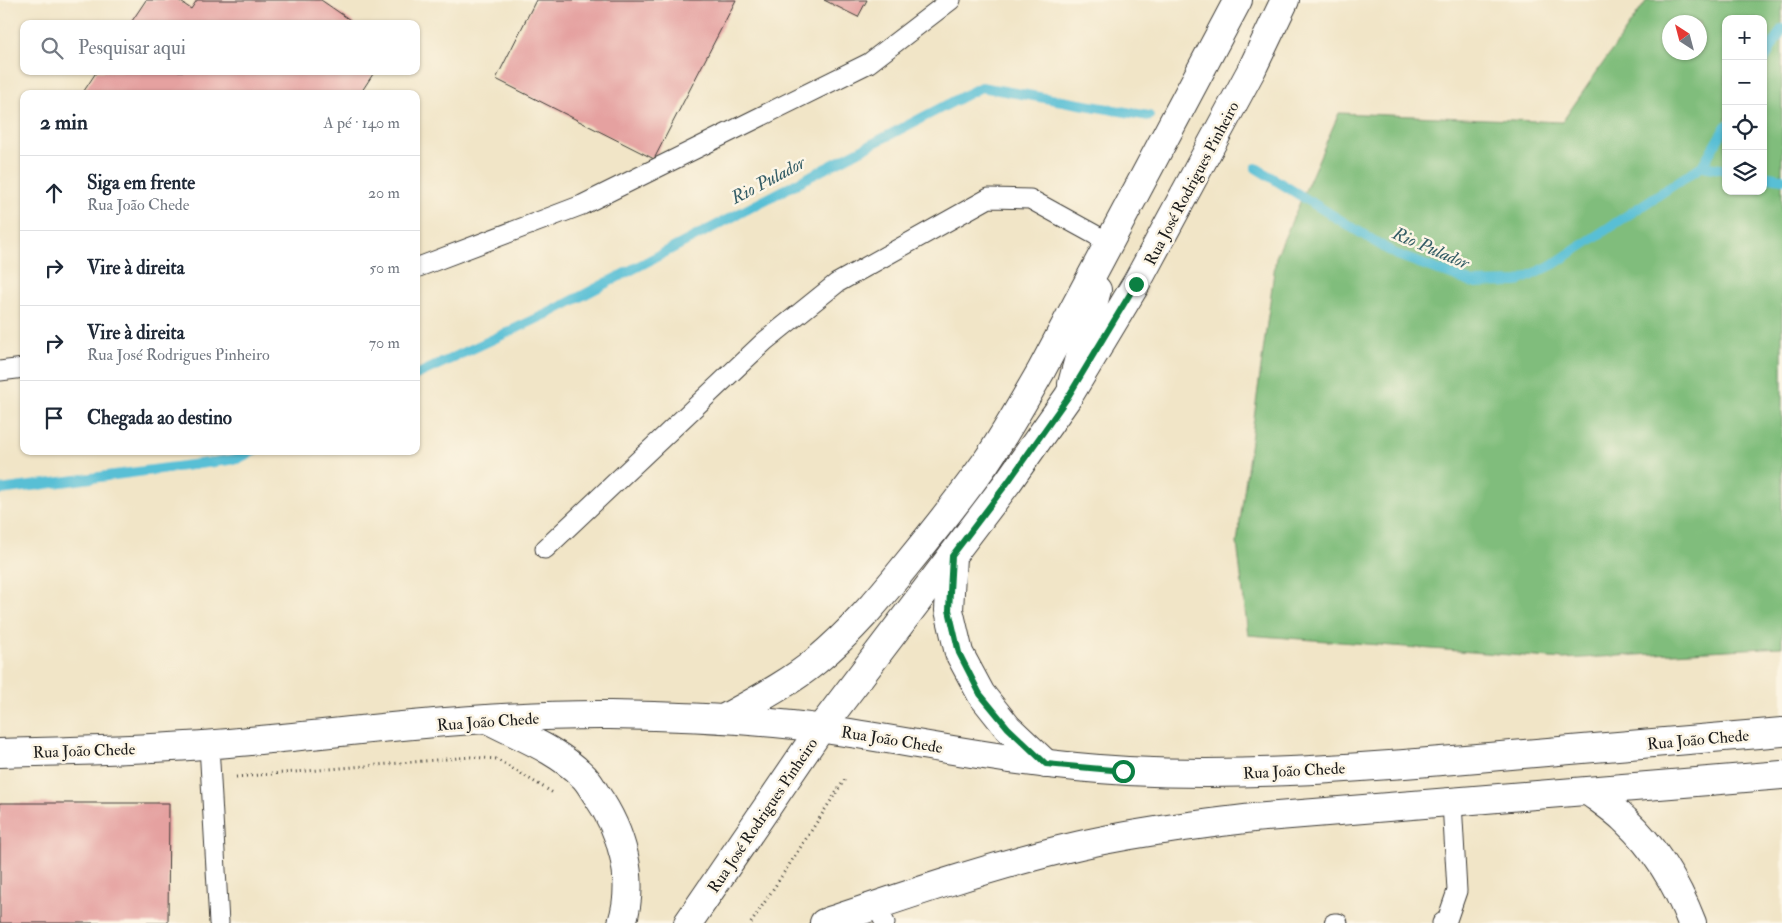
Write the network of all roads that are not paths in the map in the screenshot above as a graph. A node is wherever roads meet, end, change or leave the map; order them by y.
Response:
1 (951, 0) edge
2 (1238, 0) edge
3 (1285, 0) edge
4 (1110, 243) junction
5 (420, 266) edge
6 (20, 368) edge
7 (0, 371) edge
8 (1068, 397) junction
9 (545, 549) dead end
10 (952, 556) junction
11 (487, 719) junction
12 (723, 719) junction
13 (820, 728) junction
14 (1782, 732) edge
15 (209, 745) junction
16 (0, 753) edge
17 (1046, 764) junction
18 (1782, 775) edge
19 (1588, 791) junction
20 (1452, 802) junction
21 (880, 914) edge
22 (1451, 922) edge
23 (219, 923) edge
24 (622, 923) edge
25 (688, 923) edge
26 (824, 923) edge
27 (848, 923) edge
28 (1334, 923) edge
29 (1338, 923) edge
30 (1692, 923) edge

1 - 5 lane
2 - 4 main road
3 - 8 main road, Rua José Rodrigues Pinheiro
4 - 8 main road
4 - 9 lane
4 - 12 main road
6 - 7 lane
8 - 10 main road, Rua José Rodrigues Pinheiro
10 - 13 main road, Rua José Rodrigues Pinheiro
10 - 17 main road
11 - 12 main road, Rua João Chede
11 - 15 main road, Rua João Chede
11 - 24 main road
12 - 13 main road, Rua João Chede
13 - 17 main road, Rua João Chede
13 - 25 main road, Rua José Rodrigues Pinheiro
14 - 17 main road, Rua João Chede
15 - 16 main road, Rua João Chede
15 - 23 lane
18 - 19 main road
19 - 20 main road
19 - 30 main road
20 - 21 main road
20 - 22 lane
21 - 26 main road
21 - 27 main road
28 - 29 lane

